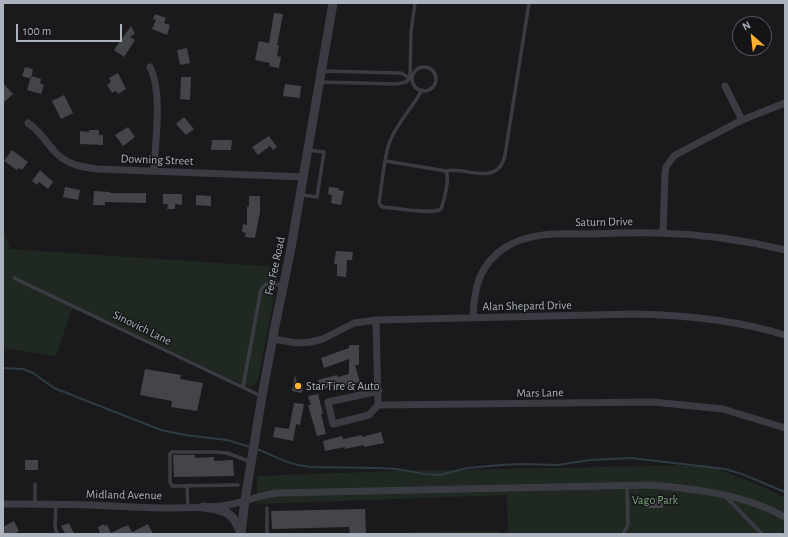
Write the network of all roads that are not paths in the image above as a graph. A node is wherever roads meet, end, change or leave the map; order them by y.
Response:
1 (334, 3) edge
2 (415, 3) edge
3 (529, 3) edge
4 (150, 67) dead end
5 (322, 71) junction
6 (411, 79) junction
7 (320, 82) junction
8 (725, 86) dead end
9 (422, 90) junction
10 (785, 103) edge
11 (742, 120) junction
12 (28, 122) dead end
13 (308, 150) junction
14 (386, 161) junction
15 (154, 170) junction
16 (446, 171) junction
17 (304, 177) junction
18 (300, 195) junction
19 (663, 233) junction
20 (785, 250) edge
21 (14, 278) dead end
22 (283, 286) junction
23 (473, 318) junction
24 (376, 320) junction
25 (785, 335) edge
26 (273, 339) junction
27 (243, 387) junction
28 (379, 391) junction
29 (262, 396) junction
30 (378, 405) junction
31 (785, 428) edge
32 (251, 460) junction
33 (35, 484) dead end
34 (187, 486) junction
35 (238, 486) dead end
36 (627, 486) junction
37 (725, 496) junction
38 (245, 500) junction
39 (3, 504) edge
40 (35, 504) junction
41 (56, 504) junction
42 (188, 507) junction
43 (203, 507) junction
44 (267, 508) dead end
45 (785, 517) edge
46 (57, 534) edge
47 (241, 534) edge
48 (267, 534) edge
49 (623, 534) edge
50 (762, 534) edge

1 - 5 street, Fee Fee Road
2 - 6 lane
3 - 16 lane
4 - 15 street
5 - 6 lane
5 - 7 street, Fee Fee Road
6 - 7 lane
6 - 9 lane
6 - 9 lane
7 - 13 street, Fee Fee Road
8 - 11 street
9 - 14 lane
10 - 11 street
11 - 19 street
12 - 15 street, Downing Street
13 - 17 street, Fee Fee Road
13 - 18 lane
14 - 16 lane
14 - 16 lane
15 - 17 street, Downing Street
17 - 18 street, Fee Fee Road
18 - 22 street, Fee Fee Road
19 - 20 street, Saturn Drive
19 - 23 street, Saturn Drive
21 - 27 lane, Sinovich Lane
22 - 26 street, Fee Fee Road
22 - 27 lane
23 - 24 street, Alan Shepard Drive
23 - 25 street, Alan Shepard Drive
24 - 26 street, Alan Shepard Drive
24 - 28 street
26 - 29 street, Fee Fee Road
27 - 29 lane, Sinovich Lane
28 - 30 street
28 - 30 street
29 - 32 street, Fee Fee Road
30 - 31 street, Mars Lane
32 - 34 lane
32 - 38 street, Fee Fee Road
33 - 40 lane
34 - 35 lane
34 - 42 lane
36 - 37 street, Midland Avenue
36 - 38 street, Midland Avenue
36 - 49 lane
37 - 45 street, Midland Avenue
37 - 50 lane
38 - 43 street, Midland Avenue
38 - 47 street, Fee Fee Road
39 - 40 street, Midland Avenue
40 - 41 street, Midland Avenue
41 - 42 street, Midland Avenue
41 - 46 lane
42 - 43 street, Midland Avenue
43 - 47 street
44 - 48 lane

